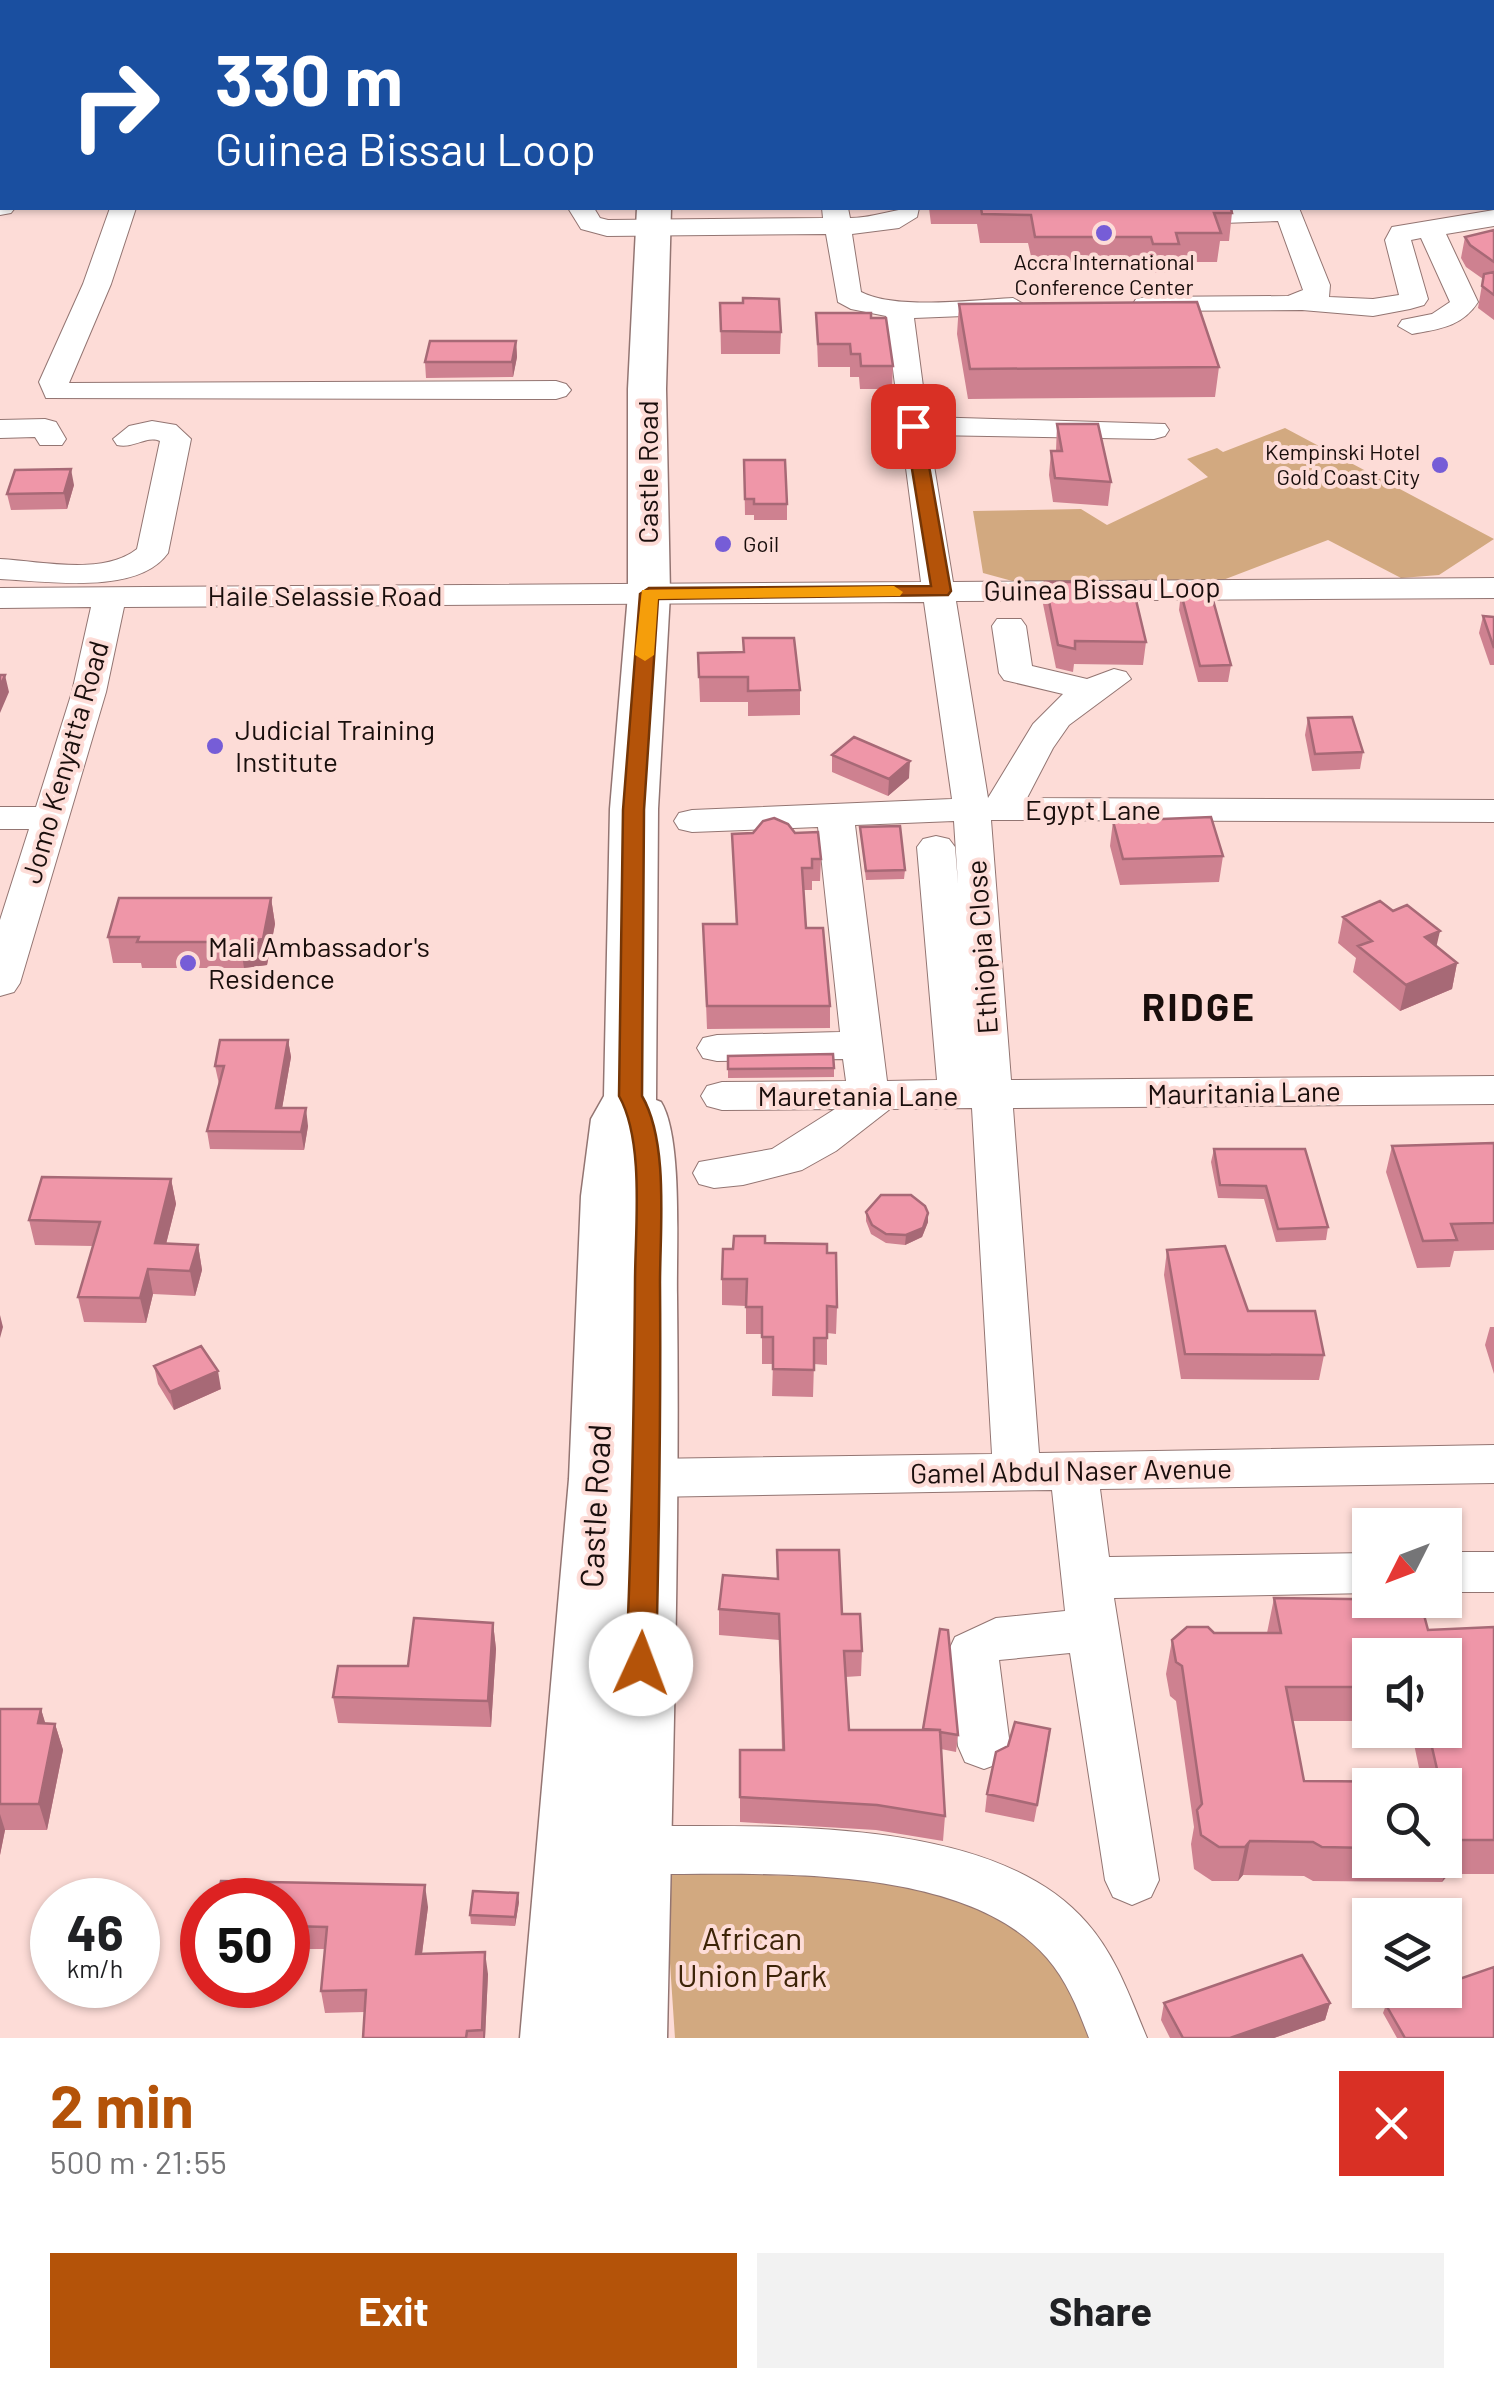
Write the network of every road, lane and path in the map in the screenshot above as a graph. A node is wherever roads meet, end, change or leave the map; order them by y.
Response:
1 (122, 210) edge
2 (582, 210) edge
3 (1215, 210) edge
4 (1287, 210) edge
5 (908, 211) dead end
6 (653, 218) edge
7 (836, 218) edge
8 (1494, 218) edge
9 (1429, 226) junction
10 (1304, 302) junction
11 (1037, 306) edge
12 (1116, 306) edge
13 (900, 308) junction
14 (1412, 326) dead end
15 (556, 390) dead end
16 (913, 426) junction
17 (0, 429) edge
18 (1154, 430) dead end
19 (51, 439) dead end
20 (128, 439) dead end
21 (0, 569) edge
22 (1494, 588) edge
23 (941, 591) junction
24 (649, 594) junction
25 (0, 598) edge
26 (110, 598) junction
27 (1009, 626) dead end
28 (988, 809) junction
29 (1494, 811) edge
30 (835, 815) junction
31 (0, 818) edge
32 (52, 818) junction
33 (692, 821) dead end
34 (936, 848) dead end
35 (0, 983) edge
36 (862, 1045) junction
37 (717, 1048) dead end
38 (1494, 1090) edge
39 (631, 1096) junction
40 (722, 1096) dead end
41 (874, 1096) junction
42 (976, 1096) junction
43 (714, 1173) dead end
44 (1494, 1464) edge
45 (1074, 1470) junction
46 (1018, 1472) junction
47 (648, 1478) junction
48 (1462, 1572) edge
49 (1494, 1572) edge
50 (1352, 1574) edge
51 (1087, 1578) junction
52 (1092, 1632) junction
53 (984, 1746) dead end
54 (634, 1850) junction
55 (1132, 1880) dead end
56 (558, 2038) edge
57 (629, 2038) edge
58 (1118, 2038) edge

1 - 15 street
2 - 6 street
3 - 4 street
4 - 10 street
5 - 7 street
6 - 7 street
6 - 24 main road, Castle Road
7 - 13 street
8 - 9 street
9 - 10 street
9 - 14 street
10 - 12 street
11 - 13 street
13 - 16 street, Ethiopia Close
16 - 18 street
16 - 23 street, Ethiopia Close
17 - 19 street
20 - 21 street
22 - 23 street, Guinea Bissau Loop
23 - 24 street, Guinea Bissau Loop
23 - 28 street, Ethiopia Close
24 - 26 street, Haile Selassie Road
24 - 39 main road, Castle Road
25 - 26 street, Haile Selassie Road
26 - 32 street, Jomo Kenyatta Road
27 - 28 street
28 - 29 street, Egypt Lane
28 - 30 street, Egypt Lane
28 - 42 street, Ethiopia Close
30 - 33 street, Egypt Lane
30 - 36 street
31 - 32 street
32 - 35 street, Jomo Kenyatta Road
34 - 42 street
36 - 37 street
36 - 41 street
38 - 42 street, Mauritania Lane
39 - 47 main road, Castle Road
39 - 56 main road, Castle Road
40 - 41 street, Mauretania Lane
41 - 42 street, Mauretania Lane
41 - 43 street
42 - 46 street, Ethiopia Close
44 - 45 street, Gamel Abdul Naser Avenue
45 - 46 street, Gamel Abdul Naser Avenue
45 - 51 street
46 - 47 street, Gamel Abdul Naser Avenue
47 - 54 main road, Castle Road
48 - 49 street
50 - 51 street
51 - 52 street
52 - 53 street
52 - 55 street
54 - 57 main road, Castle Road
54 - 58 street

